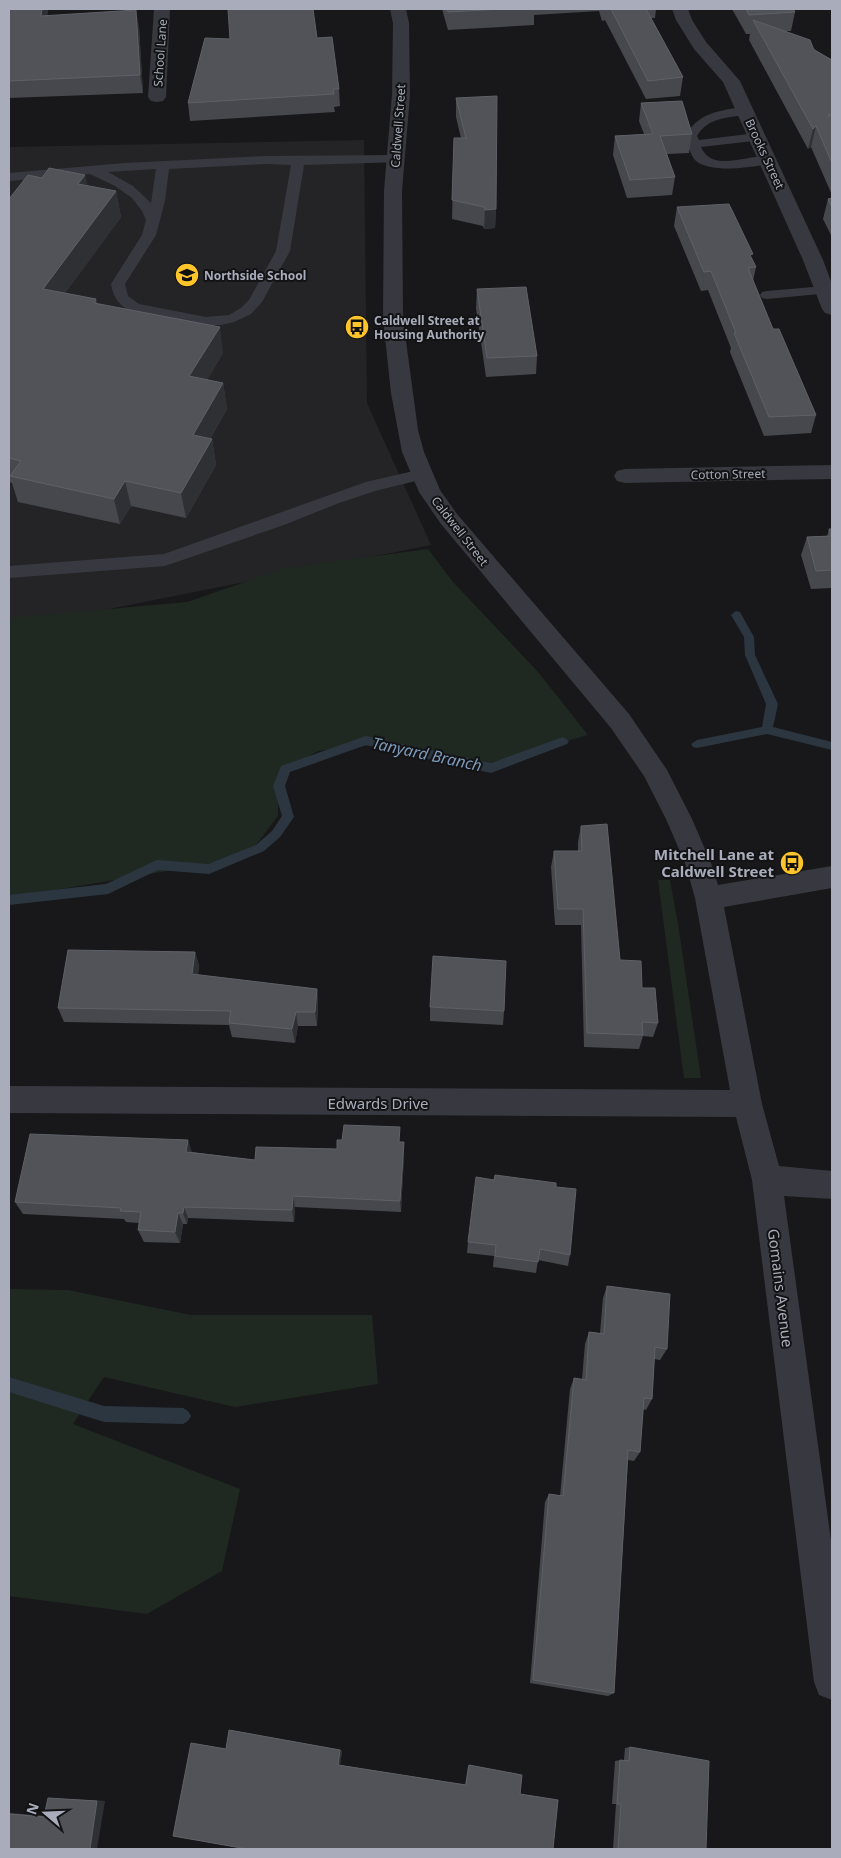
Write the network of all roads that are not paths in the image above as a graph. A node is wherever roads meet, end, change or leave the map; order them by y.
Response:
1 (162, 9) edge
2 (398, 9) edge
3 (680, 9) edge
4 (157, 97) dead end
5 (745, 111) junction
6 (757, 138) junction
7 (694, 144) junction
8 (396, 159) junction
9 (768, 160) junction
10 (298, 162) junction
11 (163, 165) junction
12 (92, 170) junction
13 (9, 177) edge
14 (153, 220) junction
15 (823, 259) edge
16 (825, 290) junction
17 (767, 295) dead end
18 (832, 309) edge
19 (832, 472) edge
20 (422, 474) junction
21 (625, 476) dead end
22 (9, 572) edge
23 (832, 877) edge
24 (709, 898) junction
25 (9, 1100) edge
26 (747, 1104) junction
27 (767, 1180) junction
28 (832, 1185) edge
29 (832, 1682) edge

1 - 4 street, School Lane
2 - 8 street, Caldwell Street
3 - 5 street, Brooks Street
5 - 6 street, Brooks Street
5 - 7 lane
6 - 7 lane
6 - 9 street, Brooks Street
7 - 9 lane
8 - 10 lane
8 - 20 street, Caldwell Street
9 - 15 street, Brooks Street
10 - 11 lane
10 - 14 lane
11 - 12 lane
11 - 14 lane
12 - 13 lane
12 - 14 lane
15 - 16 street, Brooks Street
16 - 17 lane
16 - 18 street, Brooks Street
19 - 21 street, Cotton Street
20 - 22 lane
20 - 24 street, Caldwell Street
23 - 24 street
24 - 26 street, Gomains Avenue
25 - 26 street, Edwards Drive
26 - 27 street, Gomains Avenue
27 - 28 street
27 - 29 street, Gomains Avenue

